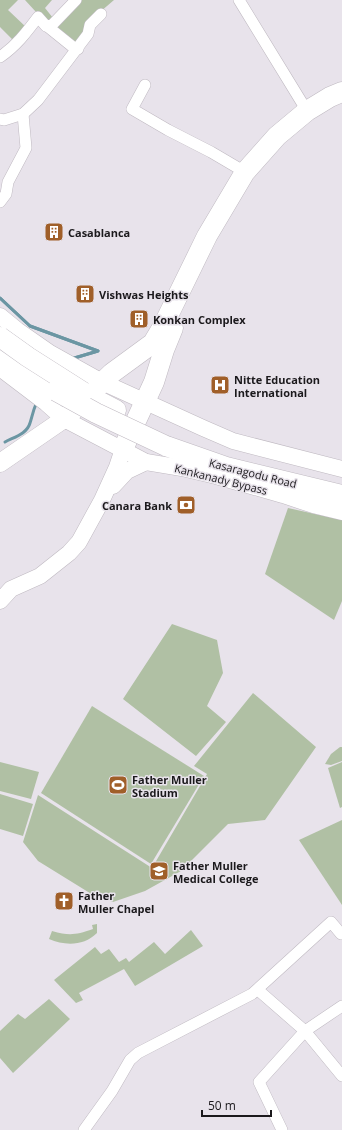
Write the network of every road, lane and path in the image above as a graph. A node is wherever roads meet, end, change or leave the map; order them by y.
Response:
1 (76, 0) edge
2 (239, 0) edge
3 (100, 14) dead end
4 (48, 26) junction
5 (78, 49) junction
6 (0, 57) edge
7 (145, 85) dead end
8 (342, 92) edge
9 (342, 102) edge
10 (307, 111) junction
11 (23, 114) junction
12 (0, 119) edge
13 (245, 172) junction
14 (0, 202) edge
15 (0, 316) edge
16 (0, 336) edge
17 (0, 353) edge
18 (0, 368) edge
19 (102, 382) junction
20 (144, 401) junction
21 (64, 419) junction
22 (171, 442) junction
23 (122, 449) junction
24 (146, 462) junction
25 (0, 463) edge
26 (342, 468) edge
27 (342, 484) edge
28 (342, 495) edge
29 (102, 500) junction
30 (342, 512) edge
31 (0, 601) edge
32 (341, 934) edge
33 (258, 990) junction
34 (342, 1006) edge
35 (305, 1031) junction
36 (342, 1076) edge
37 (84, 1130) edge
38 (282, 1130) edge

1 - 4 street
2 - 10 street
3 - 5 street
4 - 5 street
4 - 6 street
5 - 11 street
7 - 13 street
8 - 10 highway
9 - 20 highway
10 - 13 highway
11 - 12 street
11 - 14 street
13 - 19 highway
15 - 19 street
16 - 22 highway, bridge
17 - 22 highway, bridge
18 - 21 street
19 - 20 street
19 - 21 highway
20 - 23 highway
20 - 26 street
21 - 23 street
21 - 25 main road
22 - 27 highway, Kasaragodu Road
22 - 28 highway, Kasaragodu Road
23 - 24 street
23 - 29 street
24 - 29 street
24 - 30 street, Kankanady Bypass
29 - 31 street
32 - 33 street
33 - 35 street
33 - 37 street
34 - 35 street
35 - 36 street
35 - 38 street

